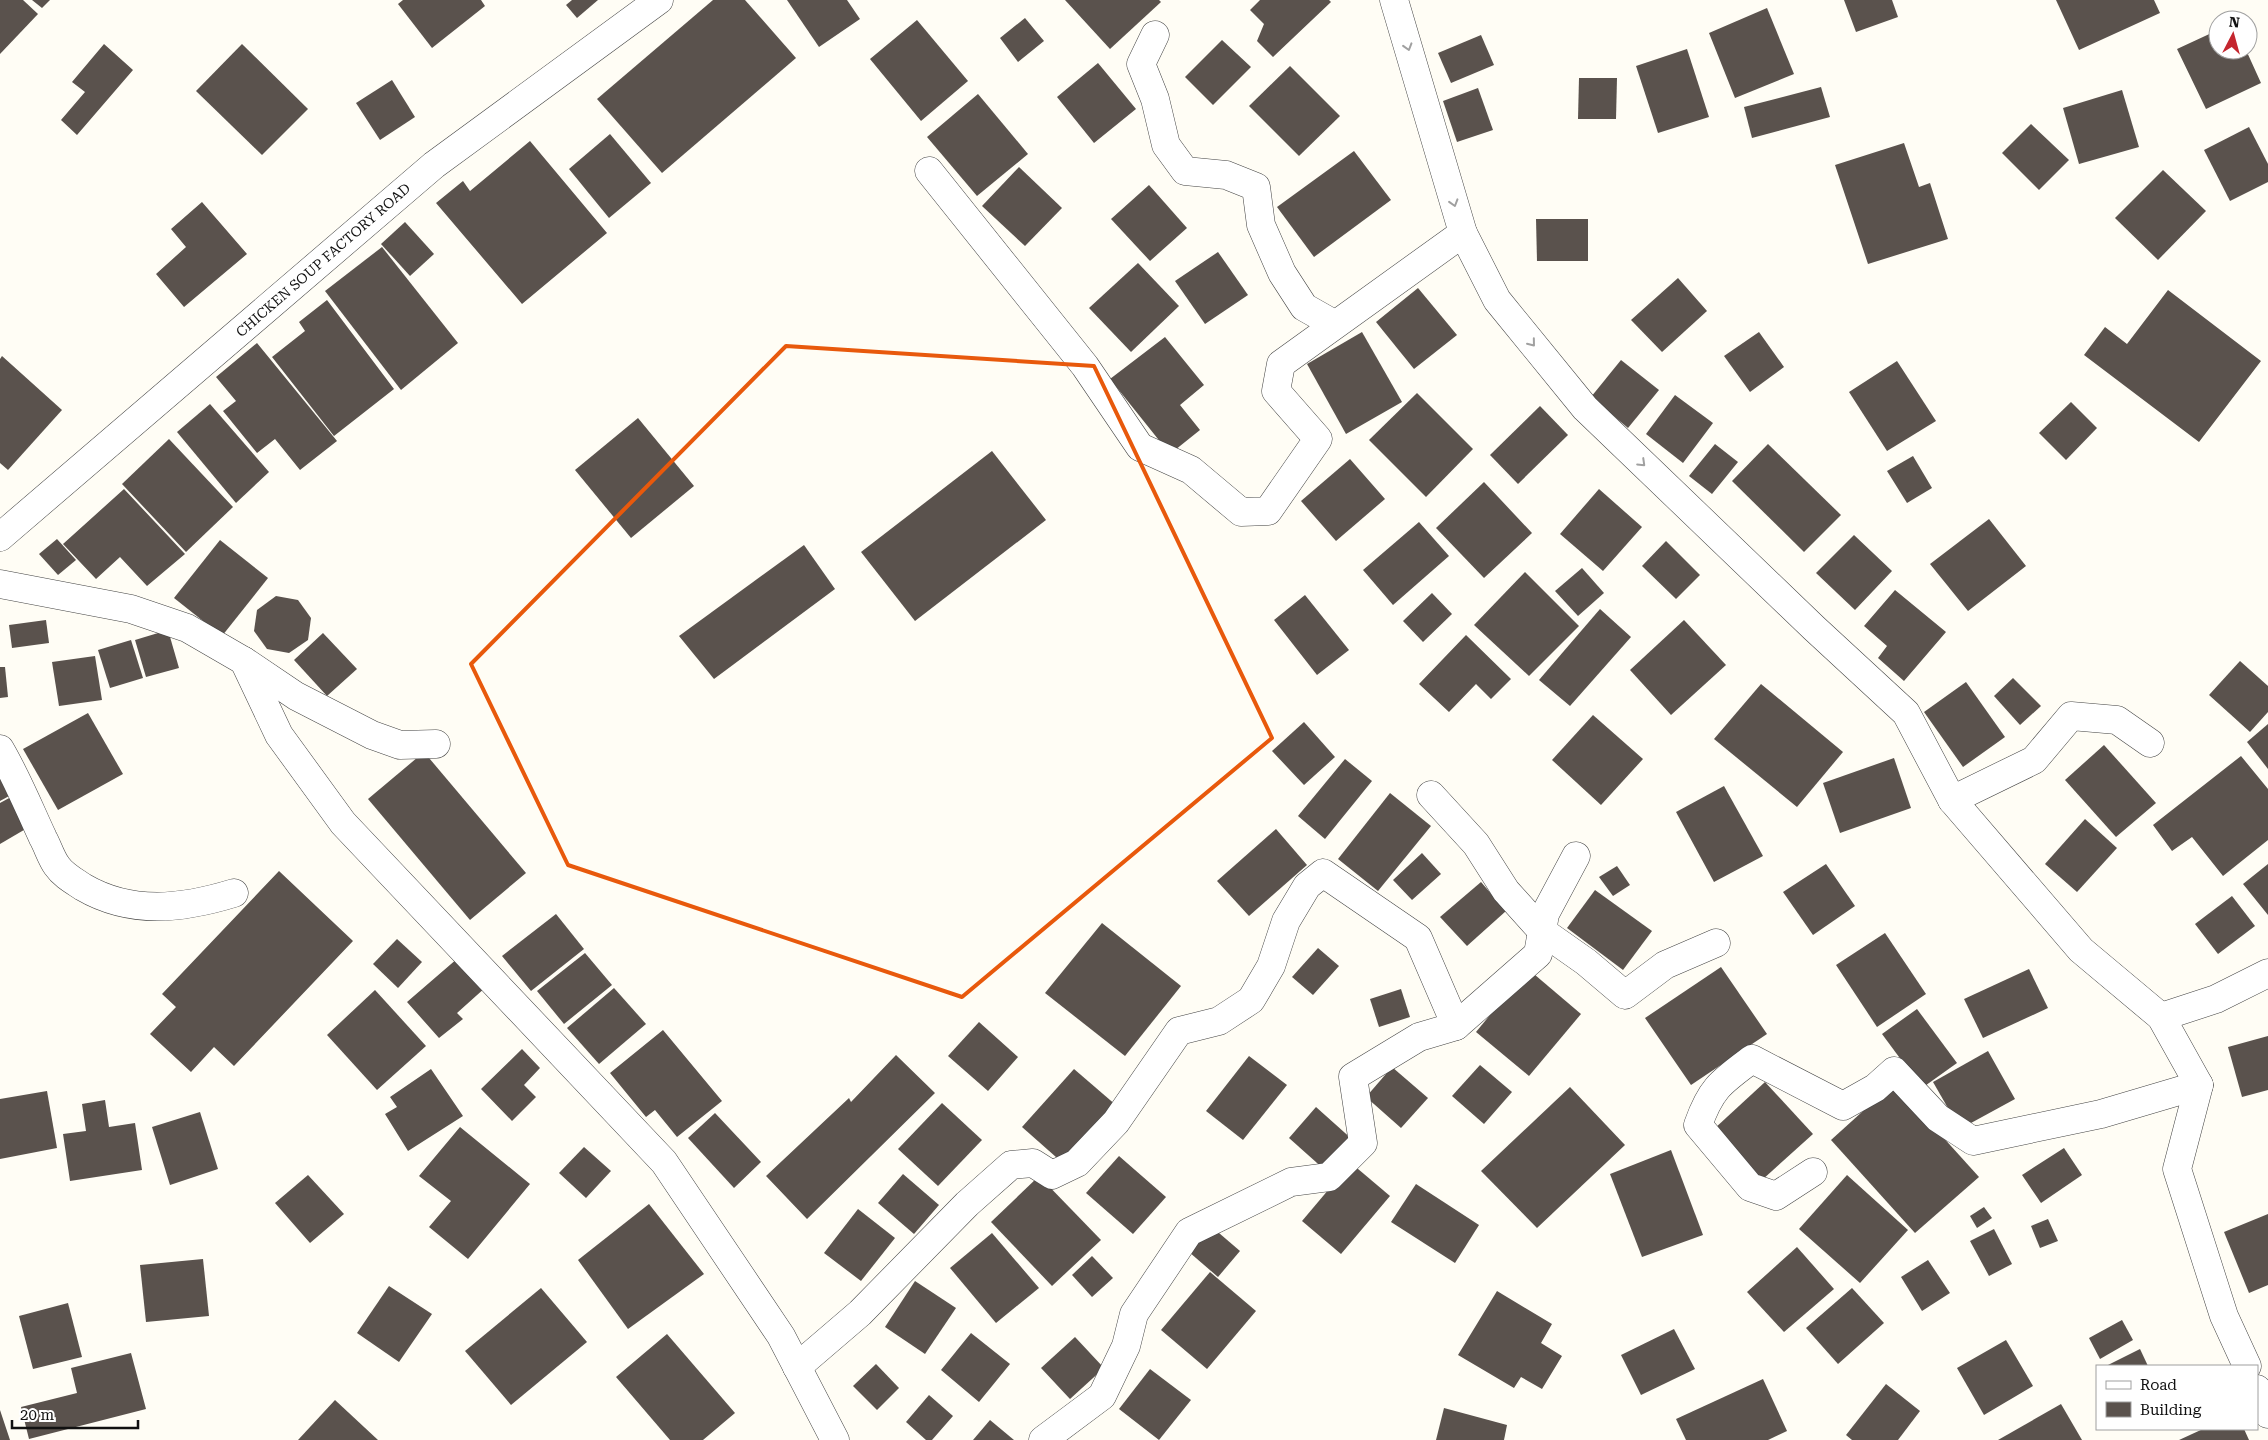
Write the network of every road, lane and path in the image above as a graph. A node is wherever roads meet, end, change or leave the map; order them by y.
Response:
1 (659, 0) edge
2 (1394, 0) edge
3 (1156, 35) dead end
4 (929, 171) dead end
5 (1463, 233) junction
6 (1334, 324) junction
7 (0, 537) edge
8 (0, 584) edge
9 (244, 661) junction
10 (2150, 742) dead end
11 (436, 744) dead end
12 (0, 749) edge
13 (1432, 795) dead end
14 (1952, 800) junction
15 (1576, 856) dead end
16 (234, 893) dead end
17 (1542, 931) junction
18 (1716, 943) dead end
19 (2268, 973) edge
20 (2161, 1017) junction
21 (1456, 1026) junction
22 (2199, 1085) junction
23 (1813, 1172) dead end
24 (2246, 1365) edge
25 (797, 1367) junction
26 (2258, 1391) edge
27 (2268, 1414) edge
28 (835, 1440) edge
29 (1043, 1440) edge

1 - 7 street, CHICKEN SOUP FACTORY ROAD
2 -> 5 street
3 - 6 street
4 - 6 street
5 - 6 street
5 -> 14 street
8 - 9 street
9 - 11 street
9 - 25 street
10 - 14 street
12 - 16 street
13 - 17 street
14 - 20 street
15 - 17 street
17 - 18 street
17 - 21 street
19 - 20 street
20 - 22 street
21 - 25 street
21 - 29 street
22 - 23 street
22 - 24 street
25 - 28 street
26 - 27 street

